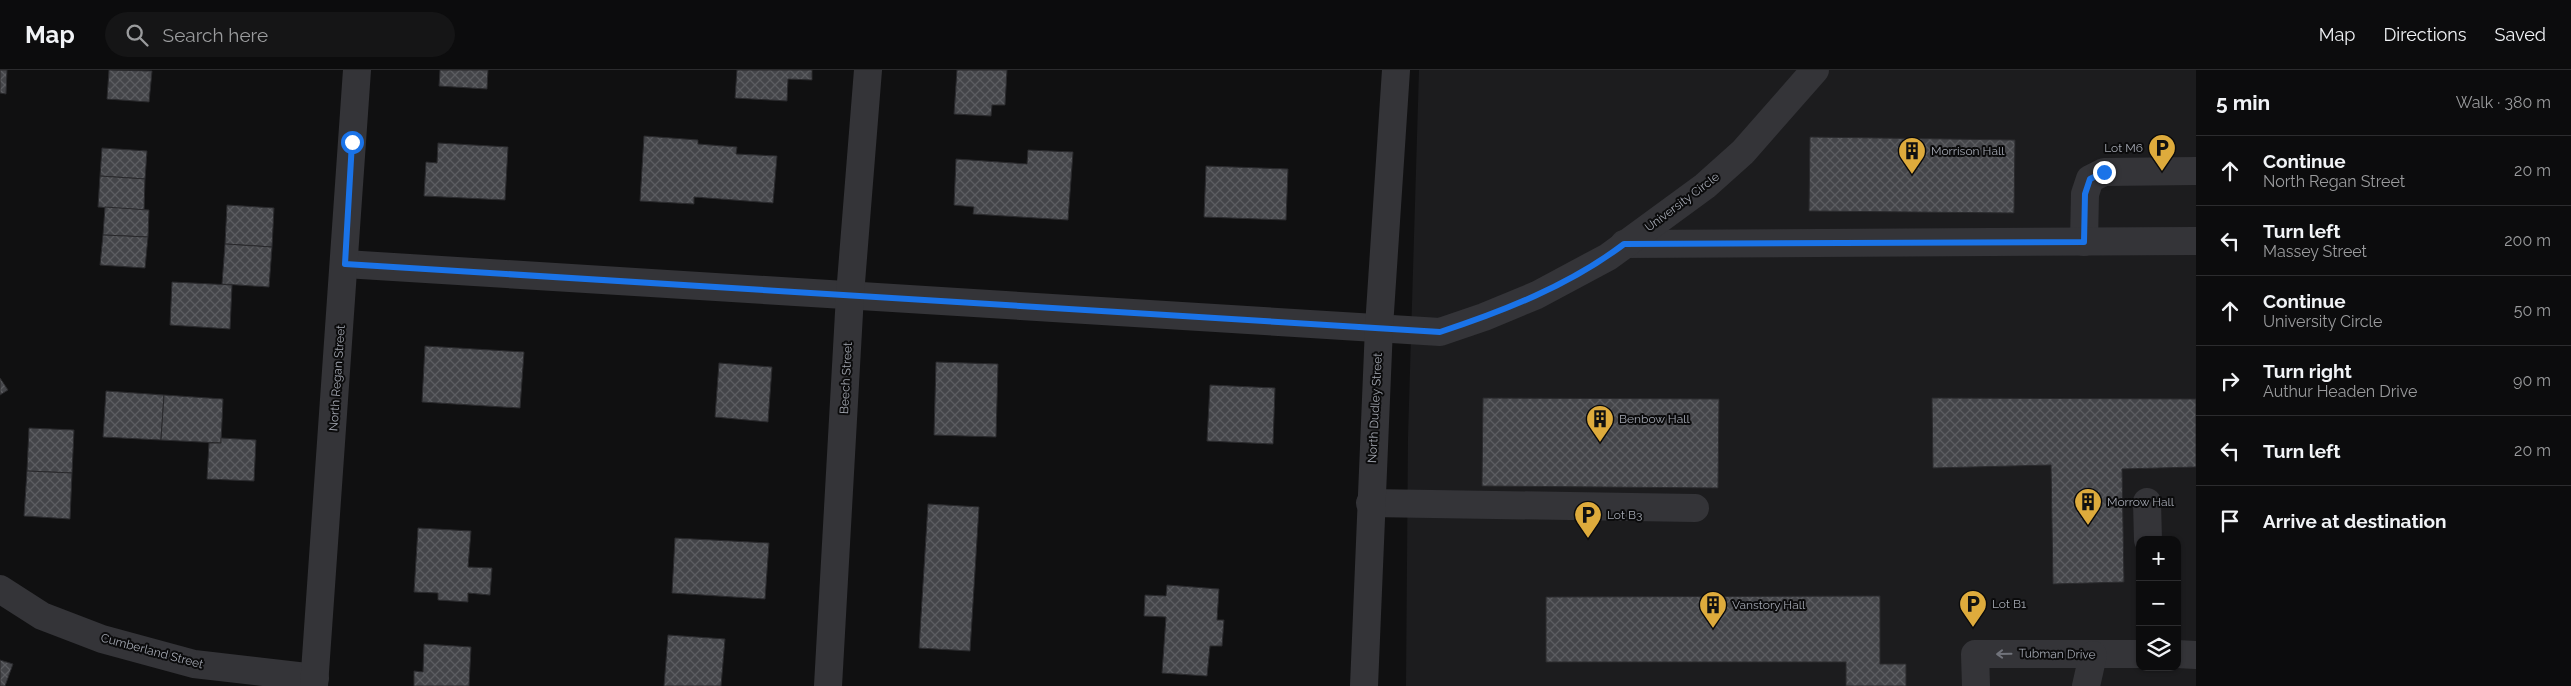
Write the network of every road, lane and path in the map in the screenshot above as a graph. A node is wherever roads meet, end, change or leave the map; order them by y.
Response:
1 (357, 70) edge
2 (868, 70) edge
3 (1396, 70) edge
4 (1815, 70) edge
5 (2196, 172) edge
6 (2196, 241) edge
7 (2084, 242) junction
8 (1624, 244) junction
9 (345, 264) junction
10 (850, 295) junction
11 (1379, 327) junction
12 (1370, 502) junction
13 (2147, 502) dead end
14 (1695, 508) dead end
15 (2148, 536) edge
16 (0, 589) edge
17 (2093, 654) junction
18 (2136, 654) edge
19 (2181, 654) edge
20 (2196, 654) edge
21 (315, 682) edge
22 (828, 686) edge
23 (1364, 686) edge
24 (1976, 686) edge
25 (2086, 686) edge

1 - 9 street, North Regan Street
2 - 10 street, Beech Street
3 - 11 street, North Dudley Street
4 - 8 street, University Circle
5 - 7 street
6 - 7 street
7 - 8 street
8 - 11 street, University Circle
9 - 10 street, University Circle
9 - 21 street, North Regan Street
10 - 11 street, University Circle
10 - 22 street, Beech Street
11 - 12 street, North Dudley Street
12 - 14 street
12 - 23 street, North Dudley Street
13 - 15 street
16 - 21 street, Cumberland Street
17 - 18 street, Tubman Drive
17 -> 24 street, Tubman Drive
17 - 25 street
19 - 20 street

